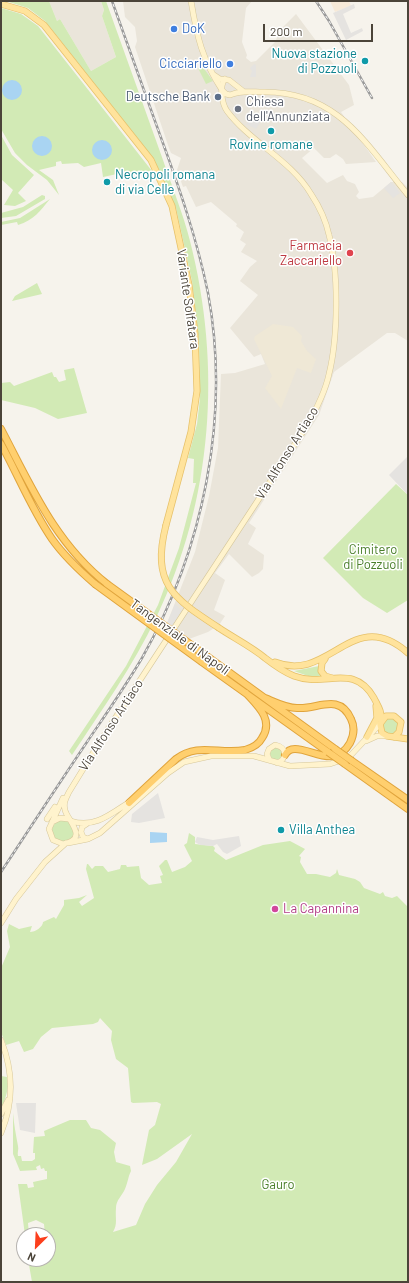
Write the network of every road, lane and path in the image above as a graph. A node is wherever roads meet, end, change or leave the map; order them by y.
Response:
1 (191, 1) edge
2 (1, 4) edge
3 (211, 73) junction
4 (225, 79) junction
5 (233, 84) junction
6 (222, 90) junction
7 (243, 92) junction
8 (230, 95) junction
9 (225, 107) junction
10 (408, 194) edge
11 (1, 428) edge
12 (1, 444) edge
13 (408, 653) edge
14 (328, 656) junction
15 (266, 658) junction
16 (337, 678) junction
17 (246, 693) junction
18 (265, 698) junction
19 (376, 702) junction
20 (381, 722) junction
21 (387, 736) junction
22 (394, 736) junction
23 (367, 737) junction
24 (408, 739) edge
25 (362, 744) junction
26 (269, 749) junction
27 (254, 756) junction
28 (285, 756) junction
29 (269, 759) junction
30 (277, 762) junction
31 (294, 766) junction
32 (72, 788) junction
33 (144, 794) junction
34 (408, 800) edge
35 (129, 803) junction
36 (408, 809) edge
37 (70, 820) junction
38 (50, 821) junction
39 (97, 821) junction
40 (88, 823) junction
41 (103, 830) junction
42 (88, 839) junction
43 (53, 840) junction
44 (67, 843) junction
45 (50, 856) junction
46 (1, 923) edge
47 (1, 1040) edge
48 (10, 1095) junction
49 (1, 1114) edge
50 (1, 1133) edge

1 - 3 main road
2 - 15 main road, Variante Solfatara, bridge
3 - 4 main road
3 - 6 main road
4 - 5 main road
4 - 6 main road
5 - 7 main road
5 - 8 main road
6 - 8 main road
6 - 9 main road
7 - 8 main road
7 - 10 main road
8 - 9 main road
9 - 32 main road, Via Alfonso Artiaco
11 - 18 highway, Tangenziale di Napoli, bridge
12 - 17 highway, Tangenziale di Napoli, bridge
13 - 14 main road, Variante Solfatara
14 - 15 main road, Variante Solfatara
14 - 16 main road
15 - 16 main road, Variante Solfatara
16 - 19 main road, Variante Solfatara
17 - 35 highway
17 - 36 highway, Tangenziale di Napoli, bridge
18 - 28 highway
18 - 34 highway, Tangenziale di Napoli, bridge
19 - 20 main road, Variante Solfatara
19 - 23 main road
20 - 21 main road, Variante Solfatara
20 - 22 main road
20 - 23 main road
21 - 22 main road
21 - 25 main road
22 - 24 main road
23 - 25 main road
25 - 31 main road
26 - 27 main road
26 - 28 main road
26 - 29 main road
27 - 29 main road
27 - 33 main road
28 - 30 main road
28 - 31 main road
29 - 30 main road
30 - 31 main road
32 - 37 main road
32 - 38 main road
33 - 35 main road
33 - 41 main road
35 - 39 main road
37 - 38 main road
37 - 40 main road
37 - 44 main road
38 - 43 main road
39 - 40 main road
39 - 41 main road
40 - 42 main road
41 - 42 main road
42 - 44 main road
43 - 44 main road
43 - 45 main road
44 - 45 main road
45 - 46 main road
47 - 48 main road
48 - 49 main road
48 - 50 main road

